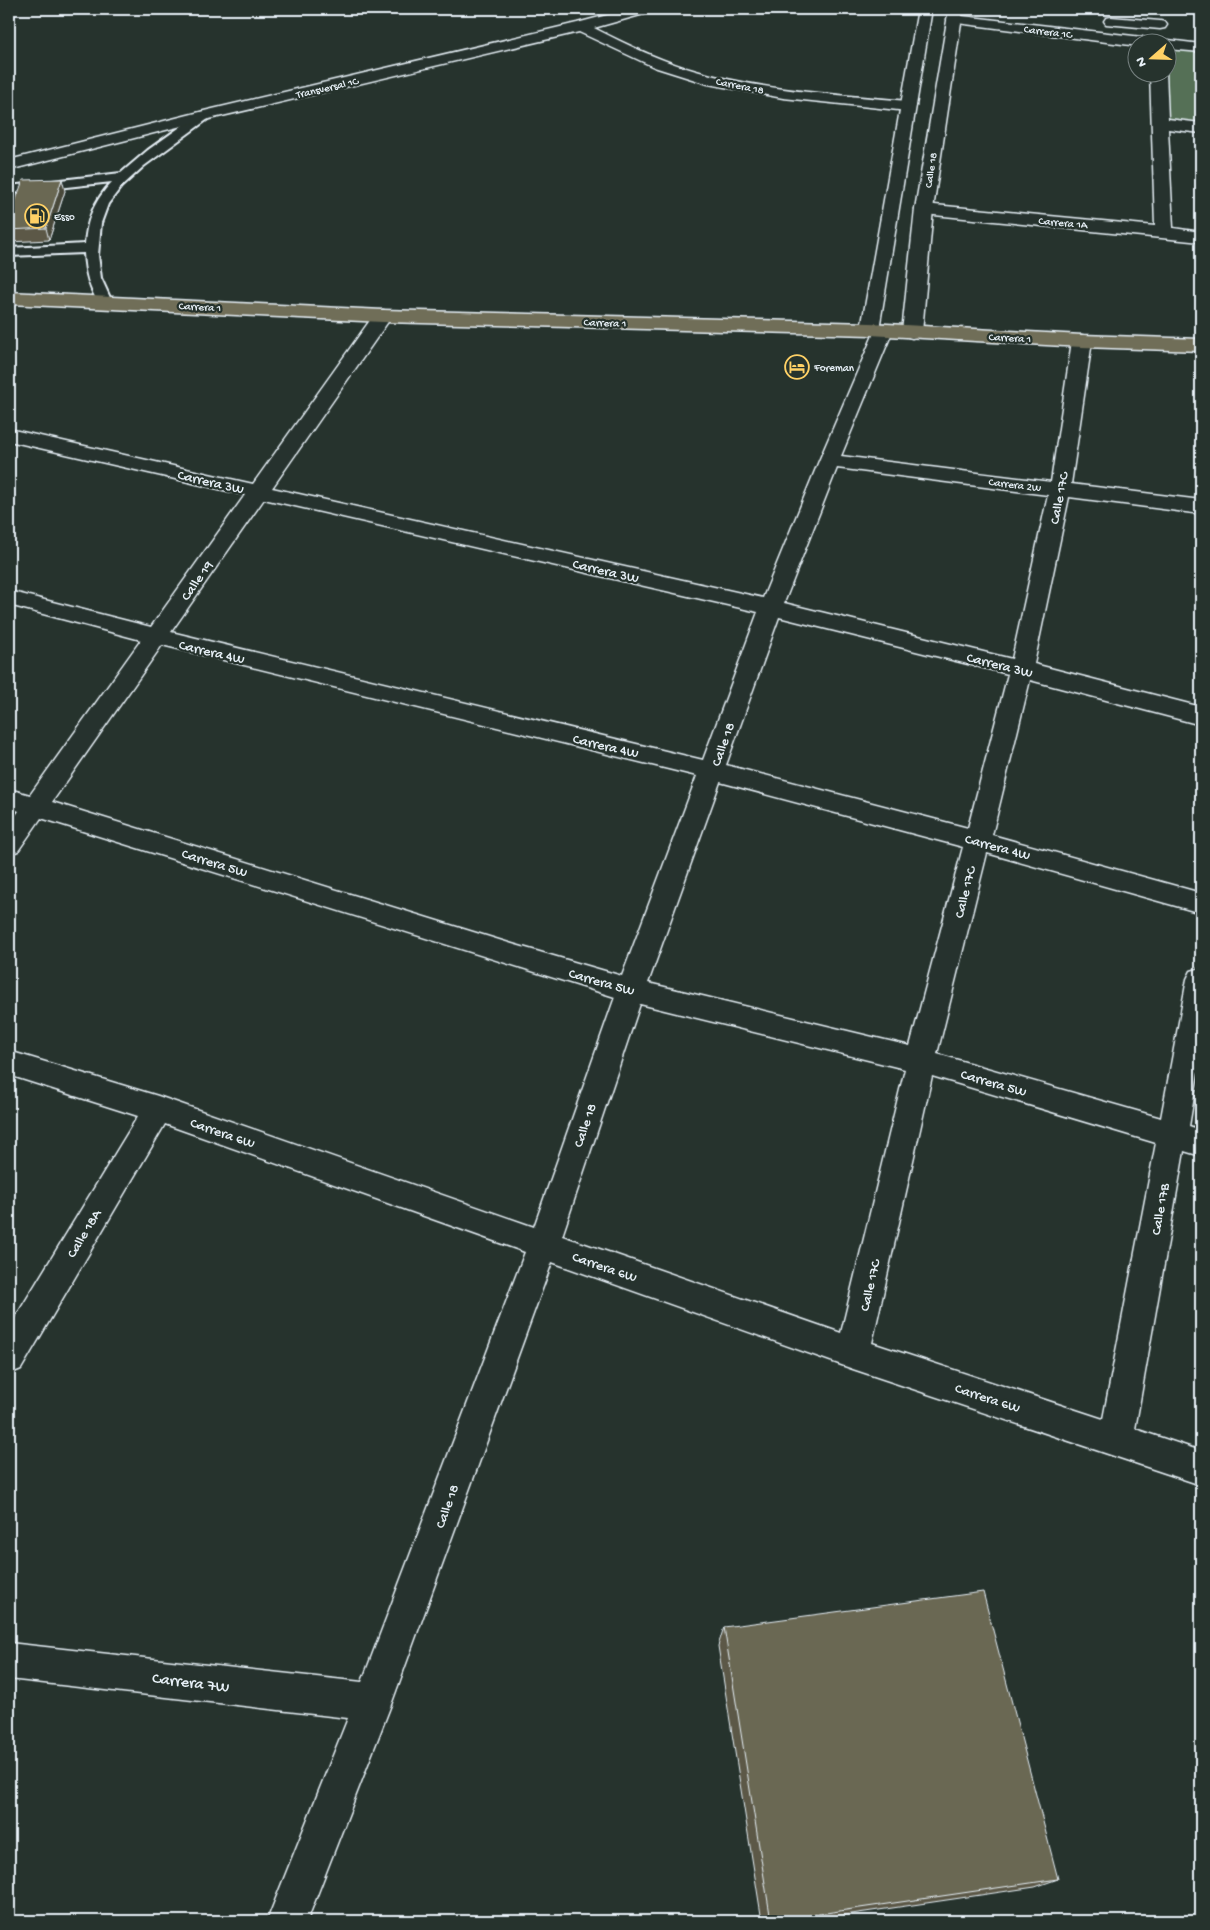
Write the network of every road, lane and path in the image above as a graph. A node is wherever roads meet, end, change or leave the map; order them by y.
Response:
1 (646, 9) edge
2 (924, 9) edge
3 (981, 9) edge
4 (1162, 9) edge
5 (1021, 12) dead end
6 (955, 14) edge
7 (1100, 20) dead end
8 (1160, 25) junction
9 (580, 27) junction
10 (1159, 32) edge
11 (1128, 40) edge
12 (1178, 46) edge
13 (1201, 48) edge
14 (1158, 82) edge
15 (908, 106) junction
16 (204, 116) junction
17 (1159, 123) junction
18 (1201, 128) edge
19 (14, 163) edge
20 (127, 176) junction
21 (10, 192) edge
22 (924, 209) junction
23 (1164, 232) junction
24 (1201, 237) edge
25 (92, 248) junction
26 (9, 252) edge
27 (9, 298) edge
28 (105, 302) junction
29 (383, 316) junction
30 (888, 330) junction
31 (1082, 341) junction
32 (1201, 345) edge
33 (9, 434) edge
34 (828, 461) junction
35 (1060, 489) junction
36 (259, 492) junction
37 (1201, 508) edge
38 (9, 598) edge
39 (772, 607) junction
40 (155, 637) junction
41 (1021, 669) junction
42 (1201, 716) edge
43 (712, 771) junction
44 (9, 798) edge
45 (37, 806) junction
46 (977, 840) junction
47 (9, 844) edge
48 (1201, 903) edge
49 (1201, 978) edge
50 (631, 990) junction
51 (921, 1061) junction
52 (9, 1063) edge
53 (158, 1109) junction
54 (1172, 1135) junction
55 (1201, 1143) edge
56 (543, 1245) junction
57 (853, 1353) junction
58 (9, 1358) edge
59 (1116, 1439) junction
60 (1201, 1468) edge
61 (9, 1661) edge
62 (373, 1702) junction
63 (287, 1921) edge

1 - 9 street, Transversal 1C
2 - 15 street, Calle 18
3 - 5 street, Carrera 1C
4 - 8 street
6 - 11 street, Carrera 1C
6 - 22 street, Calle 18
7 - 8 street
8 - 10 street
9 - 15 street, Carrera 18
9 - 16 street, Transversal 1C
12 - 13 street
14 - 17 street
15 - 30 street, Calle 18
16 - 19 street, Transversal 1C
16 - 20 lane
17 - 18 street
17 - 23 street
19 - 21 lane
20 - 21 lane
20 - 25 lane
22 - 23 street, Carrera 1A
22 - 30 street, Calle 18
23 - 24 street, Carrera 1A
25 - 26 lane
25 - 28 lane
27 - 28 highway, Carrera 1
28 - 29 highway, Carrera 1
29 - 30 highway, Carrera 1
29 - 36 street, Calle 19
30 - 31 highway, Carrera 1
30 - 34 street, Calle 18
31 - 32 highway, Carrera 1
31 - 35 street, Calle 17C
33 - 36 street, Carrera 3W
34 - 35 street, Carrera 2W
34 - 39 street, Calle 18
35 - 37 street, Carrera 2W
35 - 41 street, Calle 17C
36 - 39 street, Carrera 3W
36 - 40 street, Calle 19
38 - 40 street, Carrera 4W
39 - 41 street, Carrera 3W
39 - 43 street, Calle 18
40 - 43 street, Carrera 4W
40 - 45 street, Calle 19
41 - 42 street, Carrera 3W
41 - 46 street, Calle 17C
43 - 46 street, Carrera 4W
43 - 50 street, Calle 18
44 - 45 street, Carrera 5W
45 - 47 street, Calle 19
45 - 50 street, Carrera 5W
46 - 48 street, Carrera 4W
46 - 51 street, Calle 17C
49 - 54 street, Calle 17B
50 - 51 street, Carrera 5W
50 - 56 street, Calle 18
51 - 54 street, Carrera 5W
51 - 57 street, Calle 17C
52 - 53 street, Carrera 6W
53 - 56 street, Carrera 6W
53 - 58 street, Calle 18A
54 - 55 street, Carrera 5W
54 - 59 street, Calle 17B
56 - 57 street, Carrera 6W
56 - 62 street, Calle 18
57 - 59 street, Carrera 6W
59 - 60 street, Carrera 6W
61 - 62 street, Carrera 7W
62 - 63 street, Calle 18

